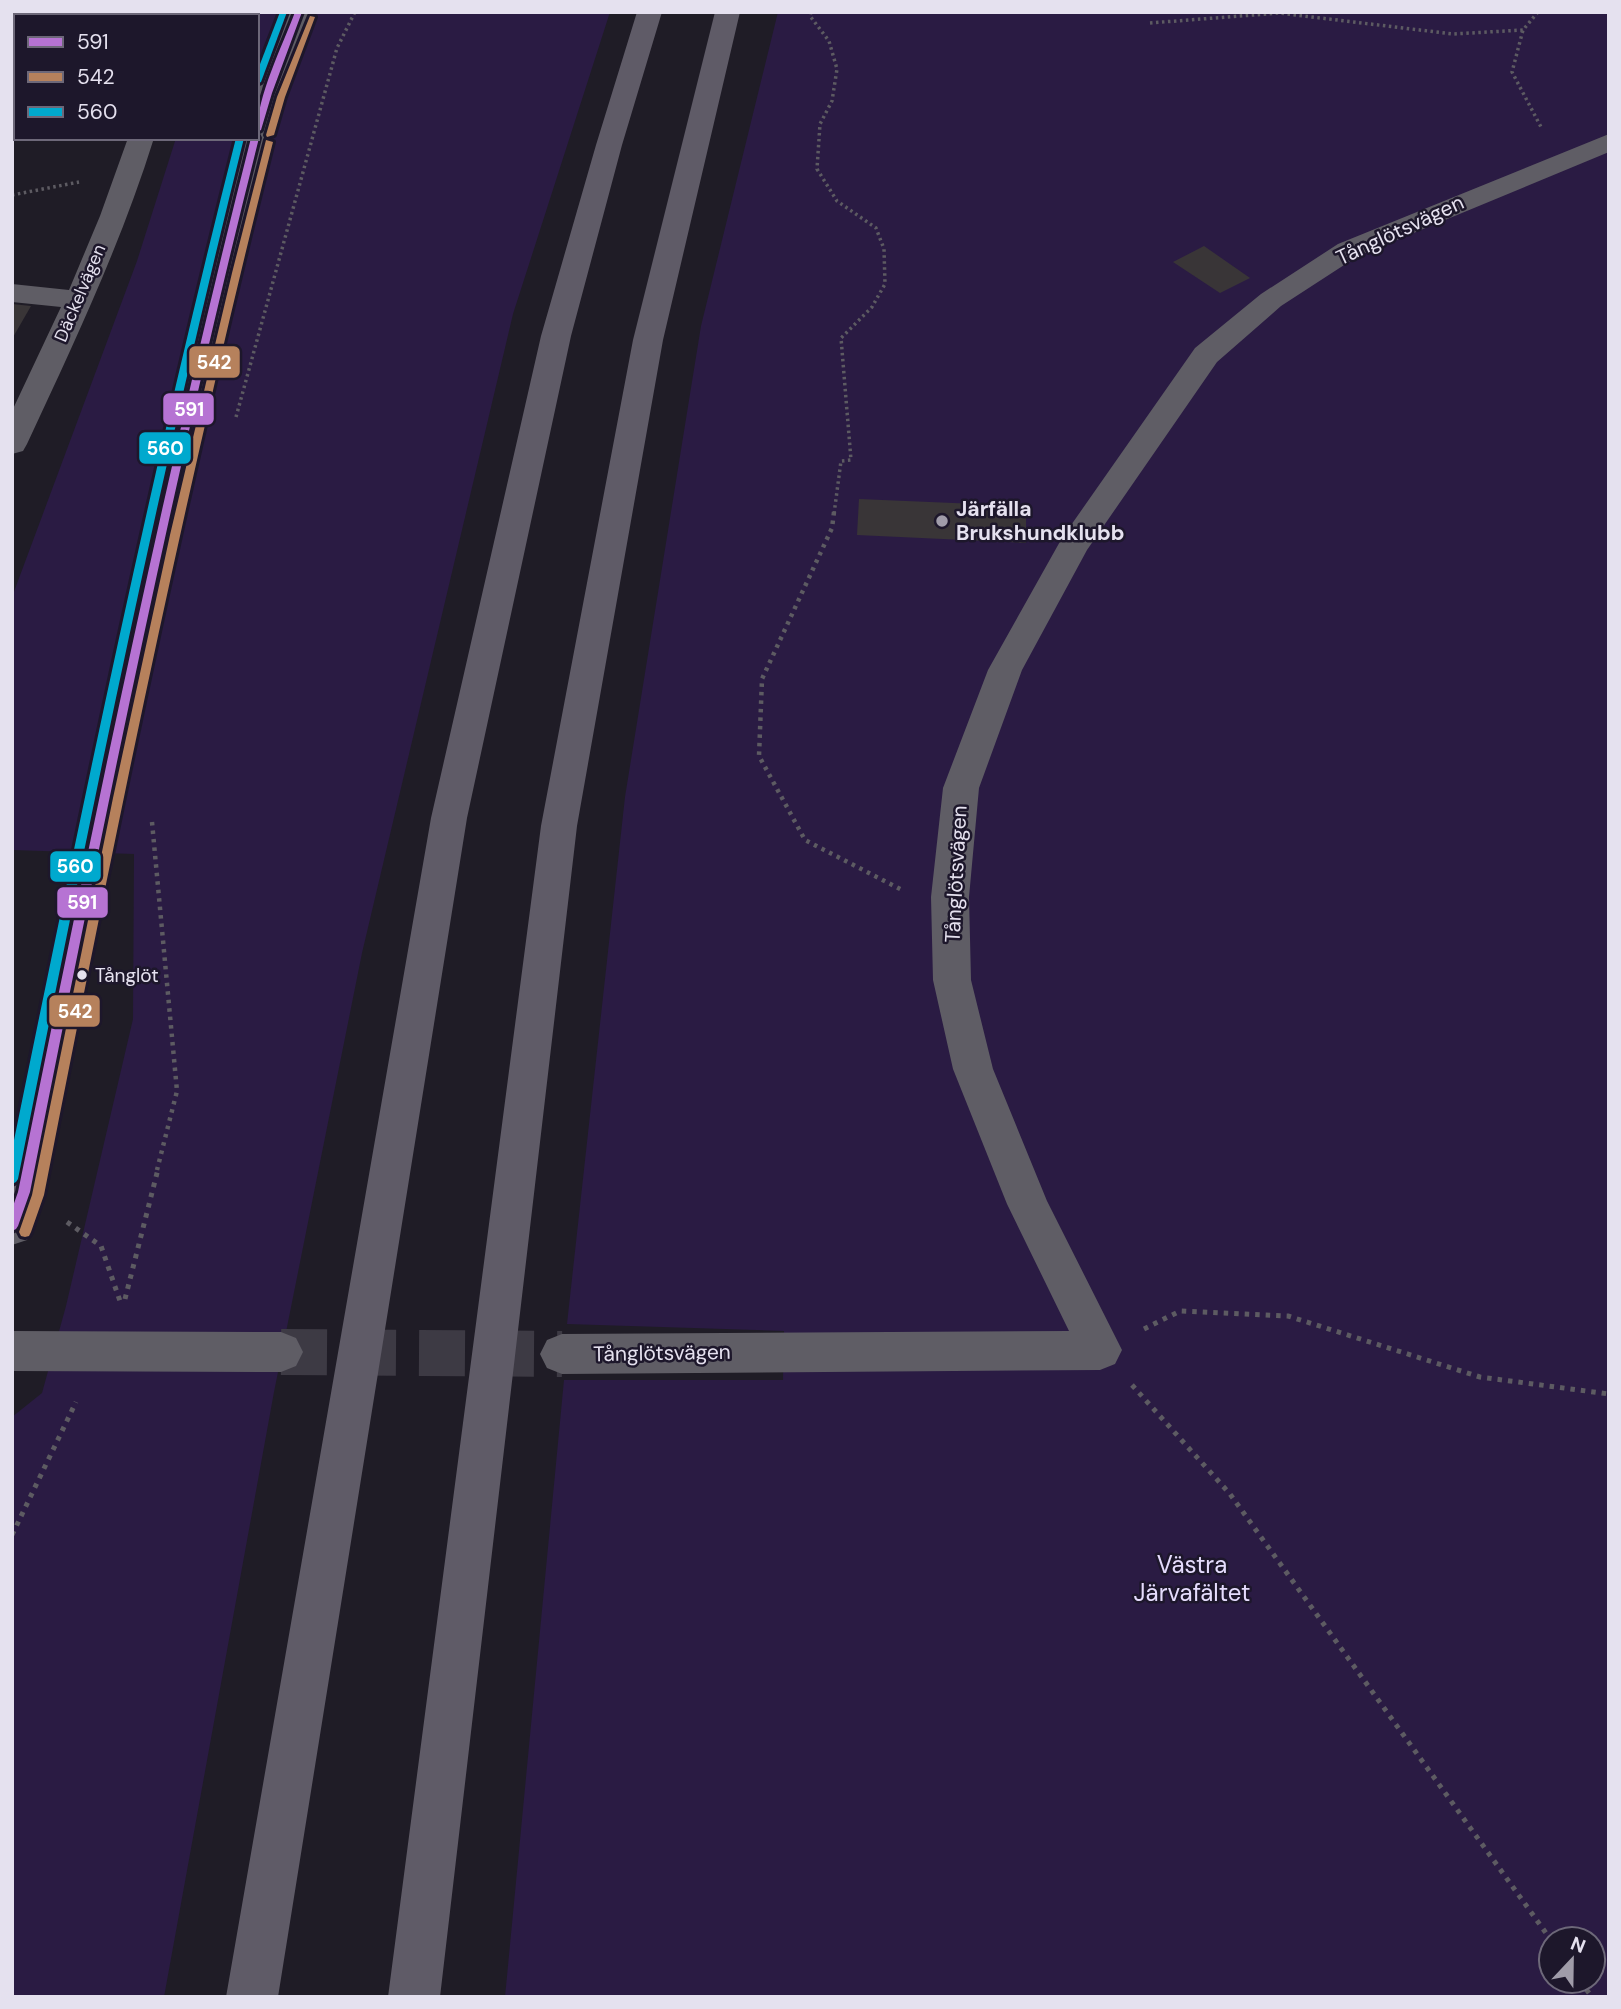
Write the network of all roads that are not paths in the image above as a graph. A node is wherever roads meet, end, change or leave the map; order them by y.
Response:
1 (299, 12) edge
2 (650, 12) edge
3 (728, 12) edge
4 (259, 124) edge
5 (140, 140) edge
6 (254, 140) edge
7 (1609, 142) edge
8 (12, 293) edge
9 (78, 300) junction
10 (12, 444) edge
11 (12, 1227) edge
12 (12, 1352) edge
13 (281, 1352) tunnel mouth
14 (562, 1354) tunnel mouth
15 (252, 1997) edge
16 (414, 1997) edge

1 - 4 street
2 - 15 highway
3 - 16 highway
5 - 9 street, Däckelvägen
6 - 11 street
7 - 14 street, Tånglötsvägen
8 - 9 street
9 - 10 street, Däckelvägen
12 - 13 street

